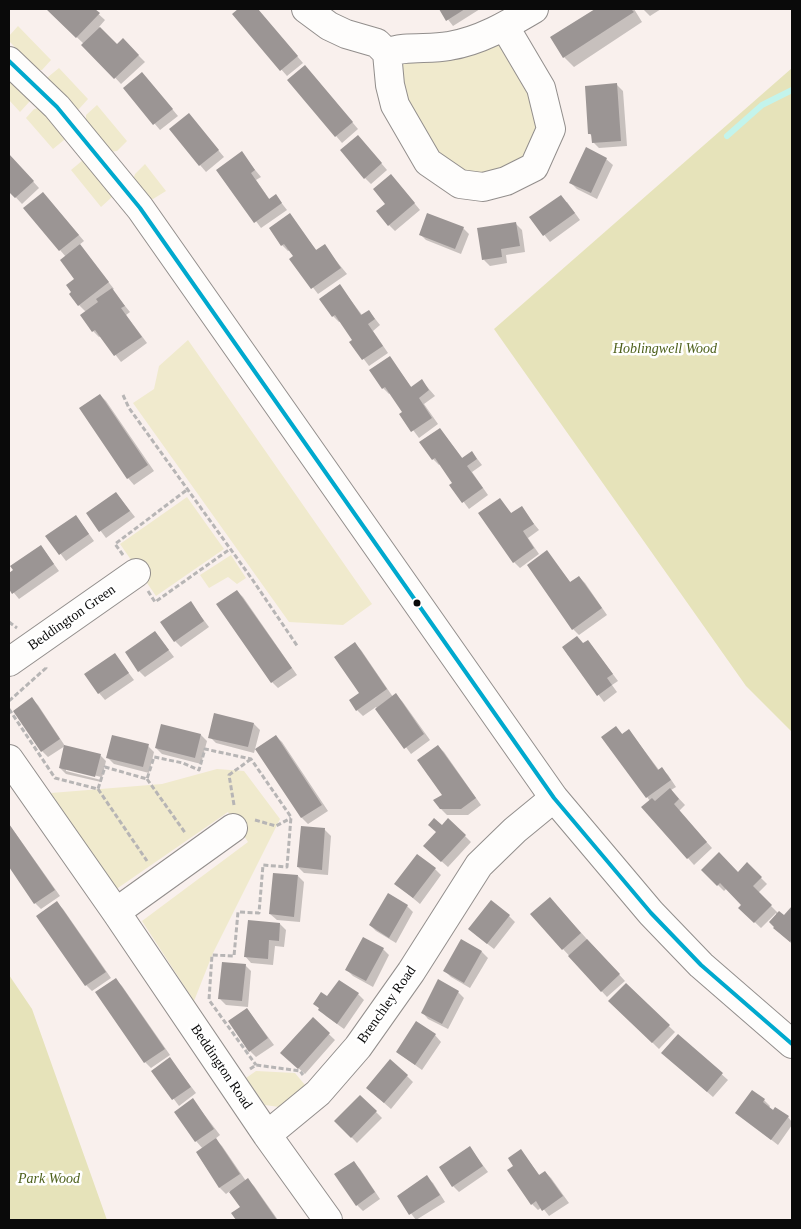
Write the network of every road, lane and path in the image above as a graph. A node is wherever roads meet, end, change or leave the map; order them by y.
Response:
1 (306, 9) edge
2 (534, 9) edge
3 (505, 27) junction
4 (387, 54) junction
5 (9, 61) edge
6 (123, 395) dead end
7 (188, 489) junction
8 (230, 549) junction
9 (136, 574) junction
10 (298, 647) dead end
11 (9, 662) edge
12 (9, 759) edge
13 (251, 759) dead end
14 (147, 779) dead end
15 (98, 789) dead end
16 (554, 798) junction
17 (291, 817) dead end
18 (234, 821) junction
19 (199, 853) junction
20 (160, 880) junction
21 (116, 912) junction
22 (792, 1044) edge
23 (232, 1083) junction
24 (318, 1093) junction
25 (267, 1134) junction
26 (328, 1220) edge

1 - 4 street
2 - 3 street
3 - 4 street
3 - 4 street
5 - 16 street
6 - 7 path
7 - 8 path
7 - 9 path
8 - 9 path
8 - 10 path
9 - 11 street, Beddington Green
12 - 21 street, Beddington Road
13 - 18 path
14 - 19 path
15 - 20 path
16 - 22 street
16 - 24 street, Brenchley Road
17 - 18 path
18 - 19 street
19 - 20 street
20 - 21 street
21 - 23 street, Beddington Road
23 - 24 path
23 - 25 street, Beddington Road
24 - 25 street, Brenchley Road
25 - 26 street, Beddington Road

